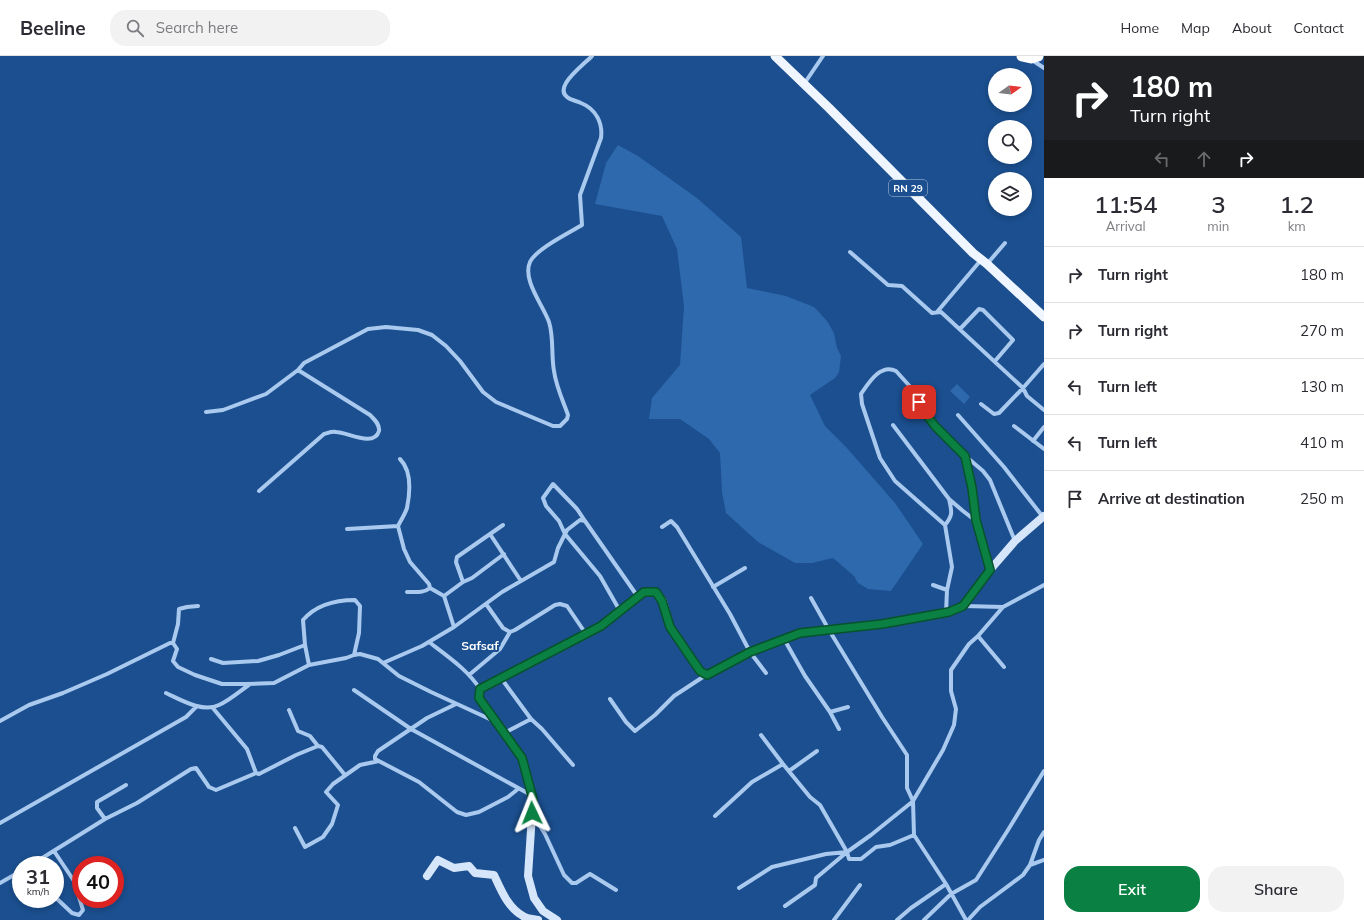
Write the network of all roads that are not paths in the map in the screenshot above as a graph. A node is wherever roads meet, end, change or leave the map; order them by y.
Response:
1 (592, 56) edge
2 (775, 56) edge
3 (824, 56) edge
4 (1029, 57) edge
5 (1044, 58) edge
6 (1044, 68) edge
7 (804, 84) junction
8 (1005, 243) dead end
9 (850, 252) dead end
10 (984, 262) junction
11 (936, 312) junction
12 (1044, 317) edge
13 (960, 329) junction
14 (994, 361) junction
15 (1044, 364) edge
16 (298, 370) junction
17 (1023, 388) junction
18 (981, 404) dead end
19 (1043, 408) edge
20 (206, 412) dead end
21 (958, 415) dead end
22 (893, 425) dead end
23 (1014, 426) dead end
24 (1044, 427) edge
25 (1033, 441) junction
26 (1044, 449) edge
27 (965, 456) junction
28 (400, 459) dead end
29 (259, 490) dead end
30 (949, 499) junction
31 (1043, 516) edge
32 (976, 520) junction
33 (585, 521) junction
34 (503, 525) dead end
35 (398, 526) junction
36 (945, 526) junction
37 (662, 527) dead end
38 (347, 529) dead end
39 (490, 534) junction
40 (565, 534) junction
41 (1015, 541) junction
42 (504, 554) junction
43 (745, 568) dead end
44 (990, 570) junction
45 (521, 581) junction
46 (462, 582) junction
47 (934, 585) dead end
48 (1044, 585) edge
49 (713, 587) junction
50 (430, 588) junction
51 (947, 590) junction
52 (408, 592) dead end
53 (444, 596) junction
54 (638, 597) junction
55 (811, 598) dead end
56 (486, 604) junction
57 (198, 606) dead end
58 (963, 606) junction
59 (1003, 607) junction
60 (621, 612) junction
61 (946, 613) junction
62 (454, 627) junction
63 (829, 630) junction
64 (510, 632) junction
65 (586, 635) junction
66 (978, 636) junction
67 (784, 639) junction
68 (429, 642) junction
69 (173, 643) junction
70 (305, 645) junction
71 (750, 652) junction
72 (354, 655) junction
73 (211, 659) dead end
74 (383, 663) junction
75 (309, 665) junction
76 (1004, 667) dead end
77 (766, 673) dead end
78 (469, 675) junction
79 (707, 675) junction
80 (500, 678) junction
81 (253, 683) junction
82 (480, 689) junction
83 (354, 690) dead end
84 (166, 694) dead end
85 (610, 699) dead end
86 (456, 704) junction
87 (197, 706) junction
88 (212, 707) junction
89 (848, 707) dead end
90 (289, 710) dead end
91 (830, 712) junction
92 (531, 719) junction
93 (0, 721) edge
94 (495, 722) junction
95 (412, 729) junction
96 (839, 729) dead end
97 (503, 733) junction
98 (761, 735) dead end
99 (318, 746) junction
100 (817, 751) dead end
101 (379, 762) junction
102 (783, 764) junction
103 (573, 765) dead end
104 (789, 771) junction
105 (1044, 771) edge
106 (256, 773) junction
107 (345, 775) junction
108 (126, 785) dead end
109 (518, 788) junction
110 (531, 795) junction
111 (912, 802) junction
112 (532, 813) junction
113 (714, 816) dead end
114 (105, 819) junction
115 (0, 823) edge
116 (295, 828) dead end
117 (1044, 832) edge
118 (914, 835) junction
119 (54, 851) junction
120 (847, 852) junction
121 (46, 856) edge
122 (57, 856) edge
123 (1044, 860) edge
124 (1030, 865) junction
125 (64, 866) edge
126 (12, 876) edge
127 (426, 876) dead end
128 (0, 883) edge
129 (946, 884) junction
130 (860, 885) dead end
131 (739, 888) dead end
132 (616, 890) dead end
133 (951, 894) junction
134 (64, 905) edge
135 (785, 906) dead end
136 (538, 920) edge
137 (557, 920) edge
138 (834, 920) edge
139 (897, 920) edge
140 (924, 920) edge
141 (967, 920) edge

1 - 16 street
2 - 7 main road, RN 29
3 - 7 street
4 - 5 highway
4 - 6 street
7 - 10 main road, RN 29
8 - 10 street
9 - 11 street
10 - 11 street
10 - 12 main road, RN 29
11 - 13 street
13 - 14 street
13 - 14 street
14 - 17 street
15 - 17 street
16 - 20 street
16 - 29 street
17 - 18 street
17 - 19 street
21 - 31 street
22 - 30 street
23 - 25 street
24 - 25 street
25 - 26 street
27 - 32 street
27 - 36 street
27 - 41 street
28 - 35 street
30 - 32 street
30 - 36 street
31 - 41 street
32 - 44 street
33 - 40 street
33 - 40 street
33 - 54 street
34 - 39 street
35 - 38 street
35 - 50 street
36 - 51 street
37 - 49 street
39 - 42 street
39 - 46 street
40 - 45 street
40 - 60 street
41 - 44 street
42 - 45 street
42 - 46 street
43 - 49 street
44 - 58 street
45 - 56 street
46 - 53 street
47 - 51 street
48 - 59 street
49 - 71 street
50 - 52 street
50 - 53 street
51 - 61 street
53 - 62 street
54 - 60 street
54 - 79 street
55 - 63 street
56 - 62 street
56 - 64 street
57 - 69 street
58 - 59 street
58 - 61 street
59 - 66 street
60 - 65 street
61 - 63 street
62 - 68 street
63 - 67 street
63 - 111 street
64 - 65 street
64 - 78 street
65 - 80 street
66 - 76 street
66 - 111 street
67 - 71 street
67 - 91 street
68 - 74 street
68 - 78 street
69 - 81 street
69 - 93 street
70 - 72 street
70 - 73 street
70 - 75 street
71 - 77 street
71 - 79 street
72 - 74 street
72 - 75 street
74 - 86 street
75 - 81 street
78 - 82 street
79 - 85 street
80 - 82 street
80 - 92 street
81 - 88 street
82 - 94 street
83 - 95 street
84 - 87 street
86 - 94 street
86 - 95 street
87 - 88 street
87 - 115 street
88 - 106 street
89 - 91 street
90 - 99 street
91 - 96 street
92 - 97 street
92 - 103 street
94 - 97 street
95 - 101 street
95 - 109 street
97 - 110 street
98 - 102 street
99 - 106 street
99 - 107 street
100 - 104 street
101 - 107 street
101 - 109 street
102 - 104 street
102 - 113 street
104 - 120 street
105 - 133 street
106 - 114 street
107 - 116 street
108 - 114 street
109 - 110 street
110 - 112 street
111 - 118 street
111 - 120 street
112 - 132 street
112 - 137 street
114 - 119 street
117 - 124 street
118 - 120 street
118 - 129 street
119 - 121 street
119 - 122 street
120 - 131 street
120 - 135 street
123 - 124 street
124 - 141 street
125 - 134 street
126 - 128 street
127 - 136 street
129 - 133 street
129 - 139 street
130 - 138 street
133 - 140 street
133 - 141 street

